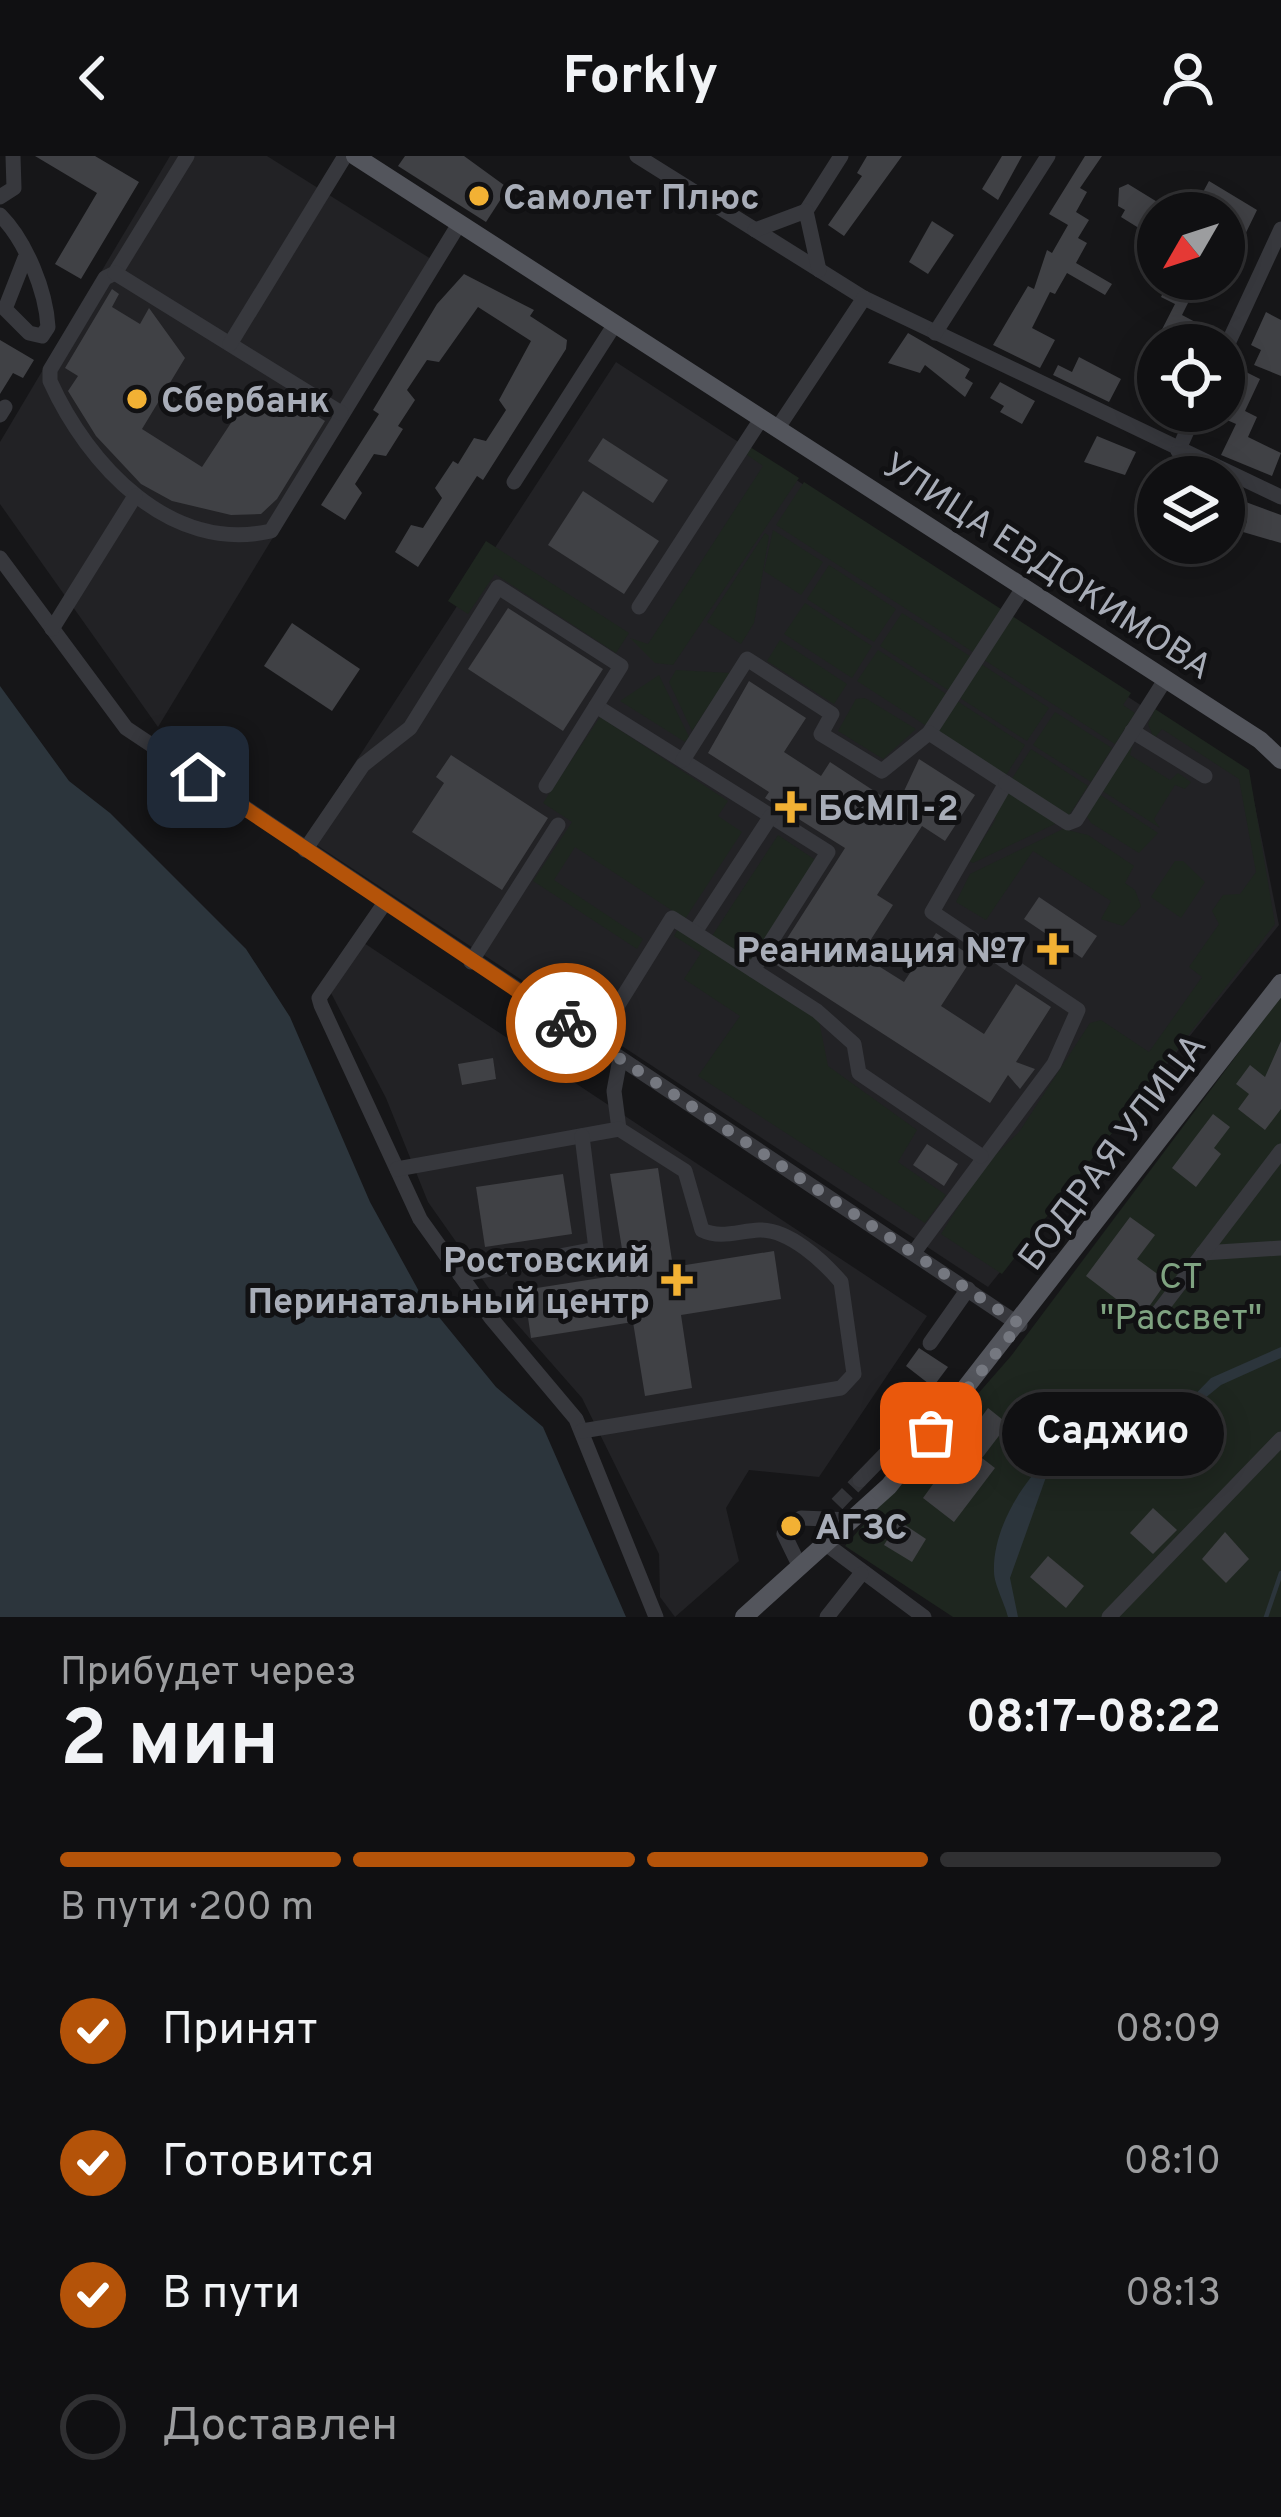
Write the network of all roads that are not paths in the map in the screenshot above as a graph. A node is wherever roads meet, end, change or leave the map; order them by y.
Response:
1 (14, 156) edge
2 (187, 156) edge
3 (345, 156) edge
4 (356, 156) edge
5 (637, 156) edge
6 (841, 156) edge
7 (1048, 156) edge
8 (380, 162) edge
9 (0, 197) edge
10 (806, 211) junction
11 (0, 215) edge
12 (459, 224) junction
13 (1281, 229) edge
14 (754, 230) junction
15 (26, 258) dead end
16 (819, 270) junction
17 (115, 273) junction
18 (864, 298) junction
19 (1237, 324) edge
20 (615, 325) junction
21 (935, 333) junction
22 (230, 344) junction
23 (341, 413) junction
24 (769, 424) junction
25 (1187, 432) edge
26 (1178, 451) junction
27 (514, 482) dead end
28 (135, 496) junction
29 (1281, 497) edge
30 (0, 558) edge
31 (1023, 588) junction
32 (639, 607) dead end
33 (52, 628) junction
34 (1166, 680) junction
35 (596, 706) junction
36 (1132, 731) junction
37 (929, 733) junction
38 (683, 760) junction
39 (1281, 760) edge
40 (1205, 776) dead end
41 (1006, 782) junction
42 (546, 786) dead end
43 (771, 816) junction
44 (558, 824) dead end
45 (305, 850) junction
46 (384, 904) junction
47 (695, 932) junction
48 (471, 962) junction
49 (753, 970) junction
50 (1281, 983) edge
51 (596, 1042) junction
52 (620, 1058) junction
53 (619, 1129) junction
54 (582, 1136) junction
55 (1281, 1151) edge
56 (981, 1156) junction
57 (398, 1168) junction
58 (1281, 1248) edge
59 (915, 1251) junction
60 (1203, 1252) junction
61 (460, 1275) junction
62 (968, 1289) junction
63 (1153, 1318) dead end
64 (1020, 1324) junction
65 (930, 1343) dead end
66 (958, 1400) junction
67 (582, 1431) junction
68 (1281, 1439) edge
69 (897, 1442) junction
70 (904, 1467) junction
71 (860, 1480) tunnel mouth
72 (837, 1504) tunnel mouth
73 (823, 1519) junction
74 (852, 1520) junction
75 (826, 1544) junction
76 (800, 1567) junction
77 (861, 1574) junction
78 (750, 1615) edge
79 (656, 1617) edge
80 (826, 1617) edge
81 (924, 1617) edge
82 (1109, 1617) edge

1 - 9 street
2 - 17 street
3 - 22 street
4 - 8 main road, УЛИЦА ЕВДОКИМОВА
5 - 14 street
6 - 10 street
7 - 21 street
8 - 12 main road, УЛИЦА ЕВДОКИМОВА
10 - 14 street
10 - 16 street
11 - 15 street
12 - 20 main road, УЛИЦА ЕВДОКИМОВА
12 - 23 street
13 - 19 street
14 - 16 street
16 - 18 street
17 - 22 street
17 - 28 street
18 - 21 street
18 - 24 street
20 - 24 main road, УЛИЦА ЕВДОКИМОВА
20 - 27 street
21 - 26 street
22 - 23 street
23 - 28 street
24 - 31 main road, УЛИЦА ЕВДОКИМОВА
24 - 32 street
25 - 26 street
26 - 29 street
28 - 33 street
30 - 33 street
31 - 34 main road, УЛИЦА ЕВДОКИМОВА
31 - 37 street
33 - 45 street
34 - 36 street
34 - 39 main road, УЛИЦА ЕВДОКИМОВА
35 - 38 street
35 - 42 street
35 - 45 street
36 - 40 street
36 - 41 street
37 - 38 street
37 - 41 street
38 - 43 street
41 - 56 street
43 - 47 street
43 - 49 street
44 - 48 street
45 - 46 street
46 - 48 street
46 - 57 street
47 - 49 street
47 - 51 street
48 - 51 street
49 - 56 street
50 - 64 main road, БОДРАЯ УЛИЦА
51 - 52 street
52 - 53 street
52 - 59 street
53 - 54 street
53 - 67 street
54 - 57 street
54 - 61 street
55 - 60 street
56 - 59 street
57 - 61 street
58 - 60 street
59 - 62 street
60 - 63 street
61 - 67 street
62 - 64 street
62 - 65 street
64 - 66 main road, БОДРАЯ УЛИЦА
66 - 69 street
66 - 70 main road, БОДРАЯ УЛИЦА
67 - 79 street
68 - 82 street
69 - 70 street
69 - 71 street
70 - 74 main road, БОДРАЯ УЛИЦА
72 - 73 street
73 - 74 street
73 - 76 street
74 - 75 main road, БОДРАЯ УЛИЦА
75 - 76 main road, БОДРАЯ УЛИЦА
75 - 77 street
76 - 78 main road, БОДРАЯ УЛИЦА
77 - 80 street
77 - 81 street

